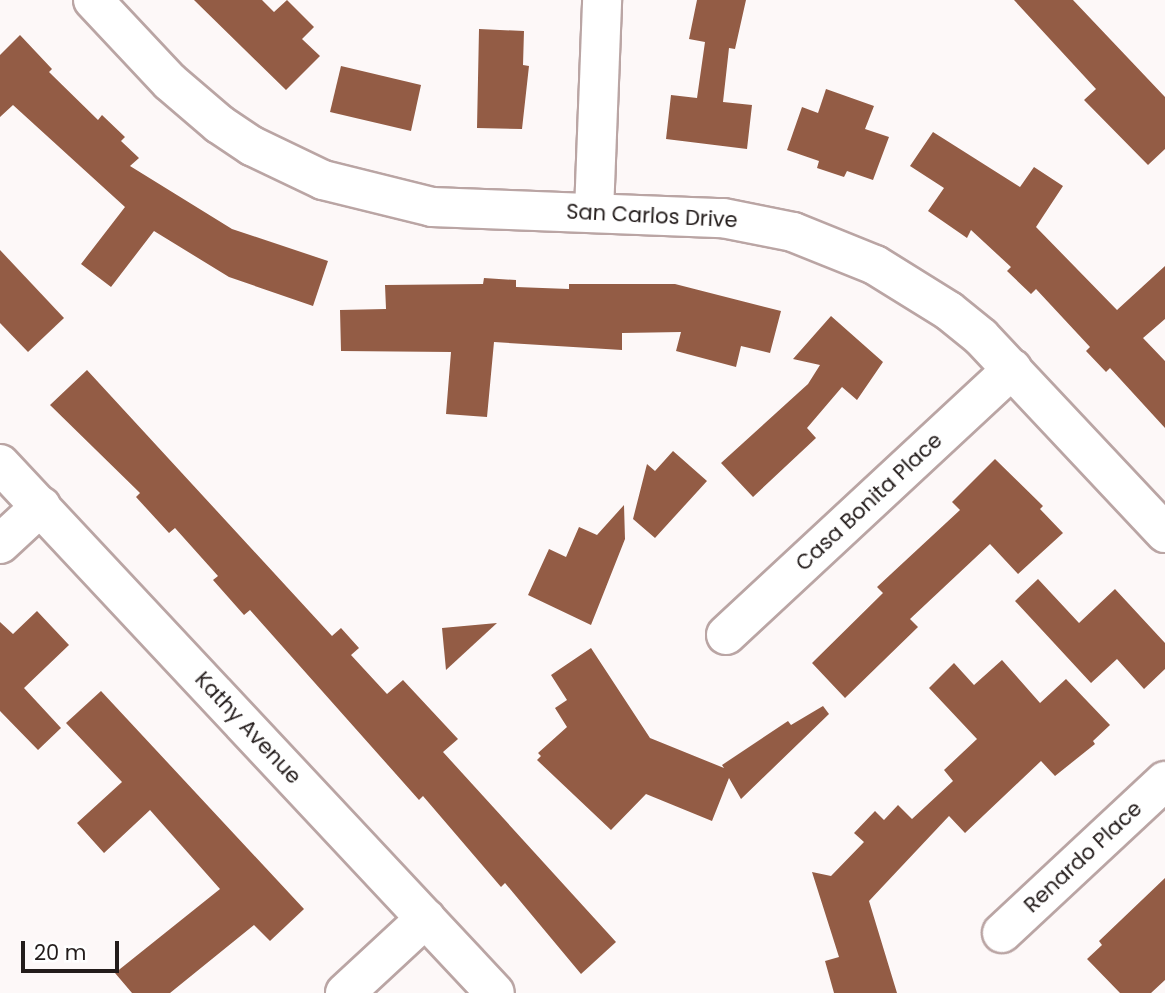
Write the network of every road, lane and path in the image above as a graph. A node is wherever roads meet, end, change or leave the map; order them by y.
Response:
1 (93, 0) edge
2 (602, 0) edge
3 (594, 212) junction
4 (1012, 369) junction
5 (0, 464) edge
6 (41, 506) junction
7 (1165, 533) edge
8 (0, 544) edge
9 (726, 635) dead end
10 (1165, 780) edge
11 (426, 918) junction
12 (1002, 933) dead end
13 (345, 993) edge
14 (495, 993) edge

1 - 3 street, San Carlos Drive
2 - 3 street
3 - 4 street, San Carlos Drive
4 - 7 street, San Carlos Drive
4 - 9 street, Casa Bonita Place
5 - 6 street, Kathy Avenue
6 - 8 street
6 - 11 street, Kathy Avenue
10 - 12 street, Renardo Place
11 - 13 street
11 - 14 street, Kathy Avenue

